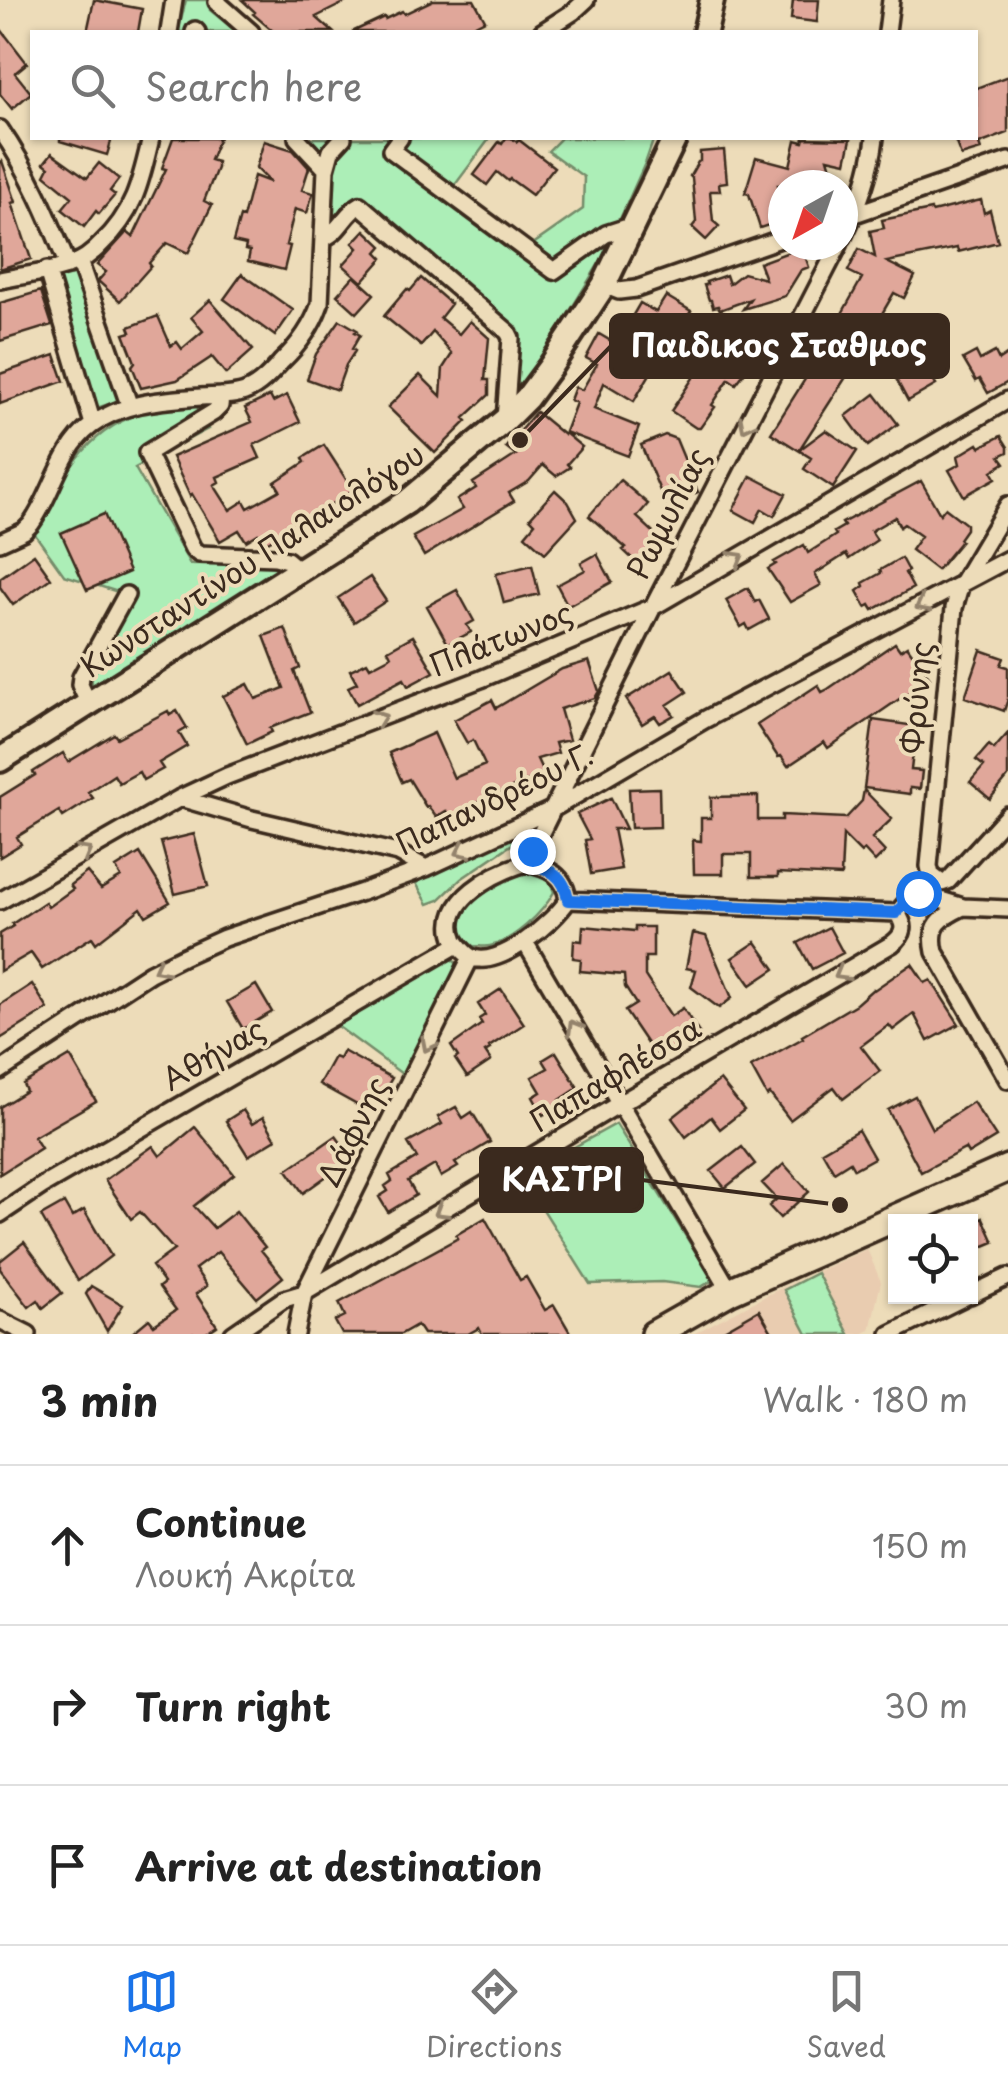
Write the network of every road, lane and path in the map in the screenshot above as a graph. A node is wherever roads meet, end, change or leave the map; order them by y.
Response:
1 (174, 0) edge
2 (218, 0) edge
3 (586, 0) edge
4 (712, 0) edge
5 (890, 0) edge
6 (170, 30) edge
7 (249, 30) edge
8 (545, 30) edge
9 (705, 30) edge
10 (886, 30) edge
11 (0, 128) edge
12 (151, 140) edge
13 (299, 140) edge
14 (342, 140) edge
15 (398, 140) edge
16 (674, 140) edge
17 (875, 140) edge
18 (1008, 160) edge
19 (326, 169) junction
20 (858, 198) edge
21 (858, 213) edge
22 (634, 225) junction
23 (324, 238) junction
24 (768, 243) edge
25 (831, 260) edge
26 (73, 264) junction
27 (47, 270) junction
28 (0, 280) edge
29 (604, 285) junction
30 (221, 396) junction
31 (1008, 400) edge
32 (130, 407) junction
33 (505, 420) junction
34 (93, 424) junction
35 (1008, 504) edge
36 (0, 542) edge
37 (1008, 559) edge
38 (300, 570) junction
39 (961, 584) junction
40 (126, 596) dead end
41 (653, 606) junction
42 (89, 704) junction
43 (0, 760) edge
44 (180, 798) junction
45 (551, 810) junction
46 (1008, 815) edge
47 (526, 863) junction
48 (426, 868) junction
49 (935, 888) junction
50 (568, 900) junction
51 (0, 901) edge
52 (964, 907) junction
53 (1008, 909) edge
54 (896, 913) junction
55 (904, 929) junction
56 (933, 936) junction
57 (525, 942) junction
58 (457, 944) junction
59 (472, 958) junction
60 (0, 1071) edge
61 (1008, 1080) edge
62 (619, 1104) junction
63 (1008, 1168) edge
64 (0, 1214) edge
65 (1008, 1276) edge
66 (978, 1291) edge
67 (730, 1292) junction
68 (304, 1293) junction
69 (952, 1304) edge
70 (0, 1320) edge
71 (28, 1334) edge
72 (233, 1334) edge
73 (296, 1334) edge
74 (654, 1334) edge
75 (890, 1334) edge

1 - 6 street
2 - 7 street
3 - 8 street
4 - 9 street
5 - 10 street
11 - 26 street
12 - 26 street
13 - 19 street
14 - 19 street
15 - 22 street
16 - 22 street, Κωνσταντίνου Παλαιολόγου
17 - 20 street
18 - 21 street
19 - 23 street
22 - 29 street, Κωνσταντίνου Παλαιολόγου
23 - 30 street
23 - 33 street
24 - 29 street
25 -> 41 street, Ρωμυλίας
26 - 27 street
26 - 32 street
27 - 28 street
27 - 34 street
29 - 33 street, Κωνσταντίνου Παλαιολόγου
30 - 32 street
30 - 38 street
41 -> 31 street, Πλάτωνος
32 - 34 street
33 - 38 street, Κωνσταντίνου Παλαιολόγου
34 - 36 street
35 - 39 street, Φρύνης
37 - 39 street, Παπανδρέου Γ.
38 - 42 street, Κωνσταντίνου Παλαιολόγου
39 -> 45 street, Παπανδρέου Γ.
39 - 49 street, Φρύνης
40 - 42 street
44 -> 41 street, Πλάτωνος
41 - 45 street, Ρωμυλίας
42 - 43 street, Κωνσταντίνου Παλαιολόγου
44 - 48 street
51 -> 44 street, Πλάτωνος
45 - 47 street, Ρωμυλίας
45 -> 48 street, Παπανδρέου Γ.
46 - 49 street
47 - 50 street
47 - 58 street
48 -> 60 street, Παπανδρέου Γ.
49 - 52 street
49 - 54 street
50 - 54 street
50 - 57 street
52 - 53 street
52 - 56 street
54 - 55 street
55 - 56 street
55 -> 62 street, Παπαφλέσσα
56 - 61 street
57 - 59 street
62 -> 57 street
58 - 59 street
58 - 64 street, Αθήνας
59 -> 68 street, Δάφνης
62 - 67 street
62 -> 68 street, Παπαφλέσσα
63 - 67 main road
65 - 66 street
67 - 74 main road
68 - 72 street, Παπαφλέσσα
68 - 73 street, Δάφνης
69 - 75 street
70 - 71 street

